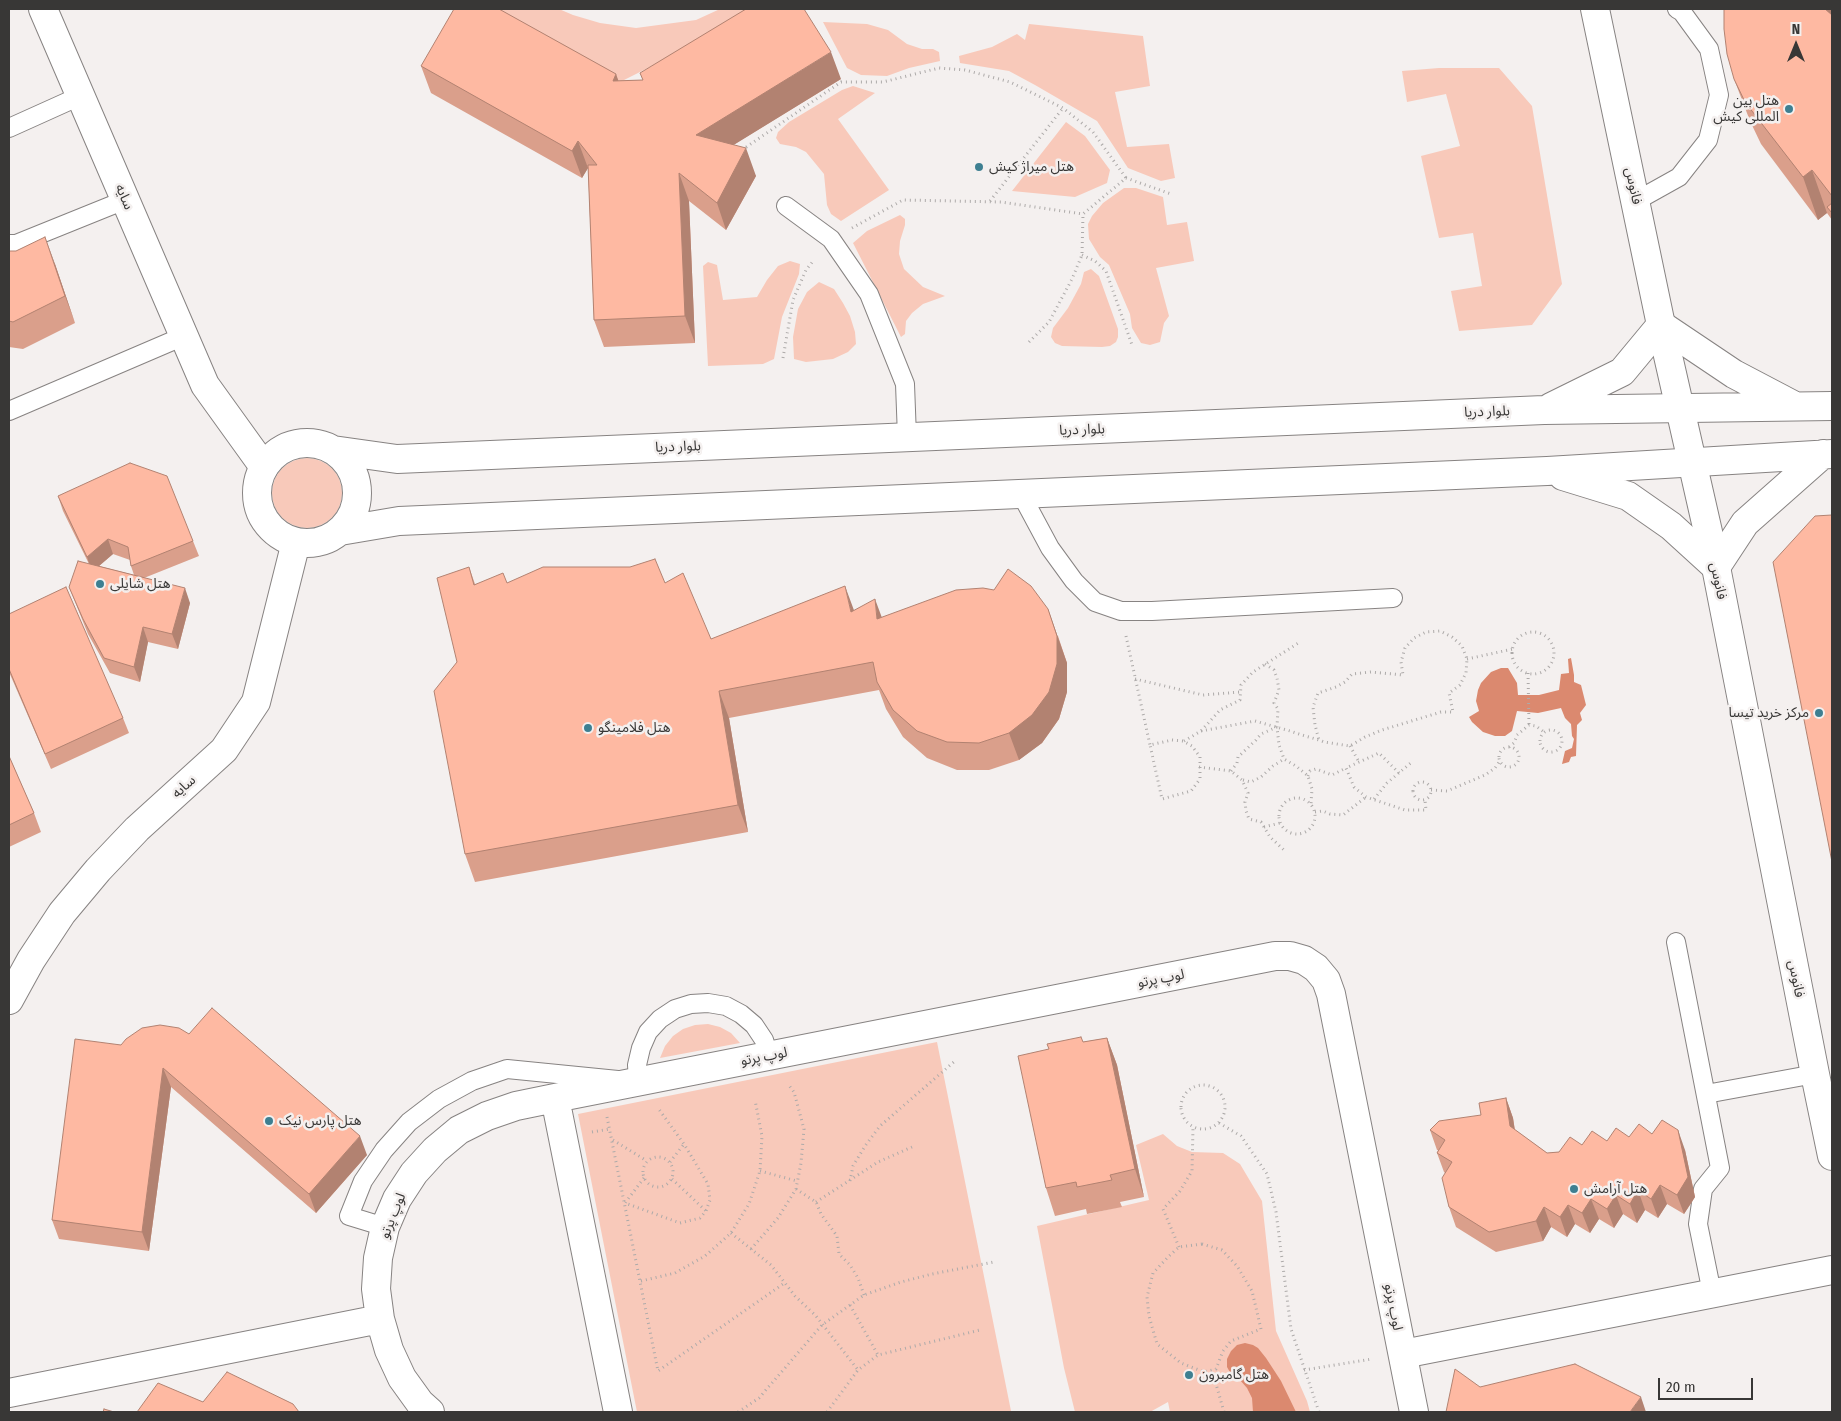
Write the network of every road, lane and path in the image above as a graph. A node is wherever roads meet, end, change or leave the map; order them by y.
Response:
1 (43, 9) edge
2 (1677, 9) edge
3 (1589, 10) edge
4 (80, 96) junction
5 (1063, 108) junction
6 (9, 128) edge
7 (740, 151) edge
8 (1126, 178) junction
9 (1171, 194) dead end
10 (125, 200) junction
11 (1636, 201) junction
12 (989, 202) junction
13 (786, 206) dead end
14 (1083, 214) junction
15 (831, 239) junction
16 (9, 244) edge
17 (1082, 254) junction
18 (1661, 326) junction
19 (184, 336) junction
20 (1029, 342) dead end
21 (1132, 344) dead end
22 (783, 358) dead end
23 (1832, 406) edge
24 (1797, 407) junction
25 (1680, 408) junction
26 (1544, 410) junction
27 (9, 411) edge
28 (907, 437) junction
29 (333, 450) junction
30 (1828, 454) edge
31 (1691, 462) junction
32 (264, 467) junction
33 (1547, 471) junction
34 (1021, 494) junction
35 (340, 531) junction
36 (296, 542) junction
37 (1716, 567) junction
38 (1393, 598) dead end
39 (1121, 611) junction
40 (1300, 642) dead end
41 (1513, 649) junction
42 (1467, 659) junction
43 (1265, 664) junction
44 (1528, 673) junction
45 (1135, 679) junction
46 (1241, 692) junction
47 (1529, 724) junction
48 (1277, 727) junction
49 (1201, 731) junction
50 (1544, 732) junction
51 (1319, 740) junction
52 (1184, 742) junction
53 (1150, 745) junction
54 (1350, 746) junction
55 (1509, 747) junction
56 (1284, 760) junction
57 (1500, 760) junction
58 (1413, 761) dead end
59 (1359, 762) junction
60 (1199, 767) junction
61 (1346, 768) junction
62 (1231, 771) junction
63 (1399, 773) junction
64 (1308, 776) junction
65 (1242, 780) junction
66 (1431, 790) junction
67 (1366, 797) junction
68 (1374, 799) junction
69 (1425, 800) junction
70 (1311, 804) junction
71 (1315, 812) junction
72 (1280, 823) junction
73 (1264, 827) junction
74 (1284, 850) dead end
75 (1676, 942) dead end
76 (9, 1000) edge
77 (769, 1056) junction
78 (956, 1061) dead end
79 (1815, 1074) junction
80 (638, 1082) junction
81 (602, 1089) junction
82 (1706, 1094) junction
83 (555, 1098) junction
84 (755, 1100) dead end
85 (1219, 1123) junction
86 (1192, 1128) junction
87 (612, 1140) junction
88 (684, 1144) junction
89 (912, 1147) dead end
90 (1832, 1156) edge
91 (646, 1161) junction
92 (670, 1162) junction
93 (760, 1171) junction
94 (644, 1178) junction
95 (672, 1179) junction
96 (797, 1181) junction
97 (850, 1181) junction
98 (796, 1189) junction
99 (816, 1202) junction
100 (625, 1203) junction
101 (706, 1211) junction
102 (385, 1227) junction
103 (731, 1233) junction
104 (1179, 1247) junction
105 (751, 1249) junction
106 (994, 1262) dead end
107 (1832, 1270) edge
108 (641, 1281) junction
109 (786, 1282) junction
110 (1712, 1293) junction
111 (864, 1295) junction
112 (850, 1305) junction
113 (380, 1319) junction
114 (822, 1325) junction
115 (980, 1330) dead end
116 (1403, 1354) junction
117 (878, 1355) junction
118 (858, 1370) junction
119 (1304, 1370) junction
120 (1204, 1372) junction
121 (9, 1393) edge
122 (430, 1412) edge
123 (618, 1412) edge
124 (738, 1412) edge
125 (827, 1412) edge
126 (1224, 1412) edge
127 (1319, 1412) edge
128 (1414, 1412) edge

1 - 4 street, سایه
2 - 11 lane
3 - 11 street, فانوس
4 - 6 lane
4 - 10 street, سایه
5 - 7 path
5 - 8 path
5 - 12 path
8 - 9 path
8 - 14 path
10 - 16 lane
10 - 19 street, سایه
11 - 18 street, فانوس
12 - 14 path
12 - 15 path
13 - 15 lane
14 - 17 path
15 - 22 path
15 - 28 lane
17 - 20 path
17 - 21 path
18 - 24 street
18 - 25 street, فانوس
18 - 26 street
19 - 27 lane
19 - 32 street, سایه
23 - 24 street, بلوار دریا
24 - 25 street, بلوار دریا
25 - 26 street, بلوار دریا
25 - 31 street, فانوس
26 - 28 street, بلوار دریا
28 - 29 street, بلوار دریا
29 - 32 street
29 - 35 street
30 - 31 street
30 - 37 street
31 - 33 street
31 - 37 street, فانوس
32 - 36 street
33 - 34 street
33 - 37 street
34 - 35 street
34 - 39 lane
35 - 36 street
36 - 76 street, سایه
37 - 79 street, فانوس
38 - 39 lane
39 - 45 path
40 - 43 path
41 - 42 path
41 - 44 path
41 - 44 path
42 - 51 path
42 - 54 path
43 - 46 path
43 - 48 path
44 - 47 path
45 - 46 path
45 - 53 path
46 - 49 path
47 - 50 path
47 - 55 path
48 - 49 path
48 - 51 path
48 - 56 path
48 - 62 path
49 - 52 path
50 - 50 path
51 - 54 path
52 - 53 path
52 - 60 path
53 - 60 path
54 - 59 path
55 - 57 path
55 - 57 path
56 - 64 path
56 - 65 path
57 - 66 path
58 - 63 path
59 - 61 path
59 - 63 path
60 - 62 path
61 - 64 path
61 - 67 path
62 - 65 path
63 - 68 path
64 - 70 path
65 - 73 path
66 - 69 path
66 - 69 path
67 - 68 path
67 - 71 path
68 - 69 path
70 - 71 path
70 - 72 path
71 - 72 path
72 - 73 path
73 - 74 path
75 - 82 lane
77 - 80 street, لوپ پرتو
77 - 80 lane
77 - 96 path
77 - 116 street, لوپ پرتو
78 - 97 path
79 - 82 lane
79 - 90 street, فانوس
80 - 81 street, لوپ پرتو
80 - 88 path
80 - 102 lane
81 - 83 street, لوپ پرتو
81 - 87 path
82 - 110 lane
83 - 102 street, لوپ پرتو
83 - 123 street
84 - 93 path
85 - 86 path
85 - 86 path
85 - 119 path
86 - 104 path
87 - 91 path
87 - 100 path
88 - 92 path
88 - 101 path
89 - 97 path
91 - 92 path
91 - 94 path
92 - 95 path
93 - 96 path
93 - 103 path
94 - 95 path
94 - 100 path
95 - 101 path
96 - 98 path
97 - 99 path
98 - 99 path
98 - 105 path
99 - 111 path
100 - 101 path
100 - 108 path
102 - 113 street, لوپ پرتو
103 - 105 path
103 - 108 path
104 - 120 path
104 - 120 path
105 - 109 path
106 - 111 path
107 - 110 street
108 - 109 path
109 - 114 path
110 - 116 street
111 - 112 path
112 - 114 path
112 - 117 path
113 - 121 street
113 - 122 street, لوپ پرتو
114 - 118 path
114 - 124 path
115 - 117 path
116 - 119 path
116 - 128 street, لوپ پرتو
117 - 118 path
118 - 125 path
119 - 127 path
120 - 126 path

